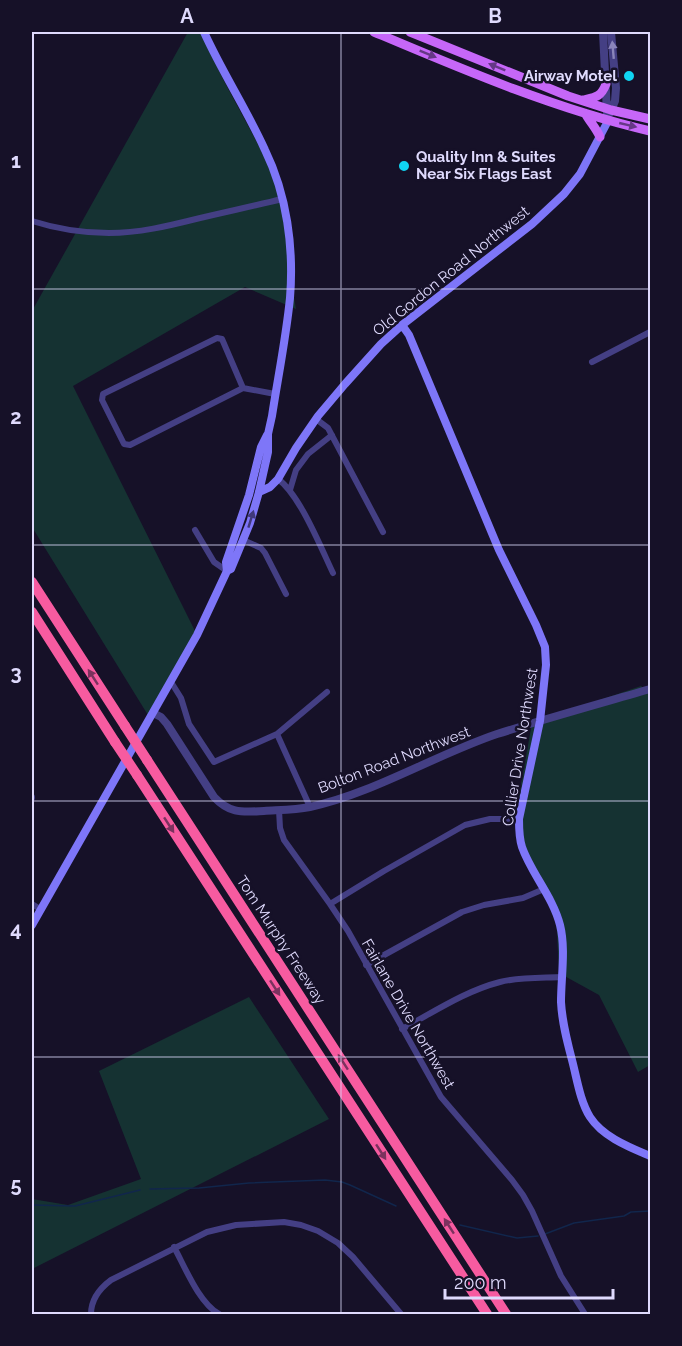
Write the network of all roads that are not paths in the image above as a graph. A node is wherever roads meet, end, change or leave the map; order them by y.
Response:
1 (204, 32) edge
2 (374, 32) edge
3 (410, 32) edge
4 (603, 32) edge
5 (611, 32) edge
6 (606, 84) junction
7 (583, 100) junction
8 (609, 109) junction
9 (585, 113) junction
10 (651, 119) edge
11 (608, 121) junction
12 (651, 131) edge
13 (600, 137) junction
14 (282, 199) junction
15 (32, 221) edge
16 (402, 326) junction
17 (651, 332) edge
18 (592, 362) dead end
19 (243, 388) junction
20 (275, 394) junction
21 (316, 419) junction
22 (268, 434) junction
23 (332, 435) junction
24 (278, 479) junction
25 (290, 490) junction
26 (259, 492) junction
27 (195, 530) dead end
28 (383, 532) dead end
29 (243, 540) junction
30 (227, 571) junction
31 (333, 573) dead end
32 (32, 582) edge
33 (286, 594) dead end
34 (32, 612) edge
35 (171, 682) junction
36 (651, 689) edge
37 (327, 692) dead end
38 (153, 713) junction
39 (540, 721) junction
40 (277, 734) junction
41 (309, 807) junction
42 (279, 810) junction
43 (519, 819) junction
44 (544, 889) junction
45 (32, 904) edge
46 (330, 904) junction
47 (40, 909) junction
48 (32, 926) edge
49 (366, 964) junction
50 (562, 976) junction
51 (402, 1029) junction
52 (651, 1156) edge
53 (174, 1247) junction
54 (91, 1314) edge
55 (219, 1314) edge
56 (401, 1314) edge
57 (487, 1314) edge
58 (508, 1314) edge
59 (585, 1314) edge

1 - 14 main road
2 -> 9 main road
7 -> 3 main road
4 - 6 street
8 -> 5 street
6 - 7 main road
6 - 8 street
7 - 8 main road
8 - 10 main road
8 - 11 street
9 - 11 main road
9 - 13 main road
11 -> 12 main road
11 - 13 main road, Old Gordon Road Northwest
13 - 16 main road, Old Gordon Road Northwest
14 - 15 street
14 - 20 main road
16 - 21 main road, Old Gordon Road Northwest
16 - 39 main road, Collier Drive Northwest
17 - 18 street
19 - 19 street
19 - 20 street
20 - 22 main road
21 - 23 street
21 - 24 main road, Old Gordon Road Northwest
22 - 26 main road
22 - 30 main road
23 - 25 street
23 - 28 street
24 - 25 street
24 - 26 main road, Old Gordon Road Northwest
25 - 31 street
29 -> 26 main road
27 - 30 street
29 - 30 main road
29 - 33 street
30 - 35 main road
58 -> 32 highway, Tom Murphy Freeway, bridge
34 -> 57 highway, Tom Murphy Freeway, bridge
35 - 38 main road
35 - 40 street
36 - 39 street, Bolton Road Northwest
37 - 40 street
38 - 42 street, Bolton Road Northwest
38 - 47 main road
39 - 41 street, Bolton Road Northwest
39 - 43 main road, Collier Drive Northwest
40 - 41 street
41 - 42 street, Bolton Road Northwest
42 - 46 street, Fairlane Drive Northwest
43 - 44 main road, Collier Drive Northwest
43 - 46 street
44 - 49 street
44 - 50 main road, Collier Drive Northwest
45 - 47 street
46 - 49 street, Fairlane Drive Northwest
47 - 48 main road
49 - 51 street, Fairlane Drive Northwest
50 - 51 street
50 - 52 main road, Collier Drive Northwest
51 - 59 street, Fairlane Drive Northwest
53 - 54 street
53 - 55 street
53 - 56 street

